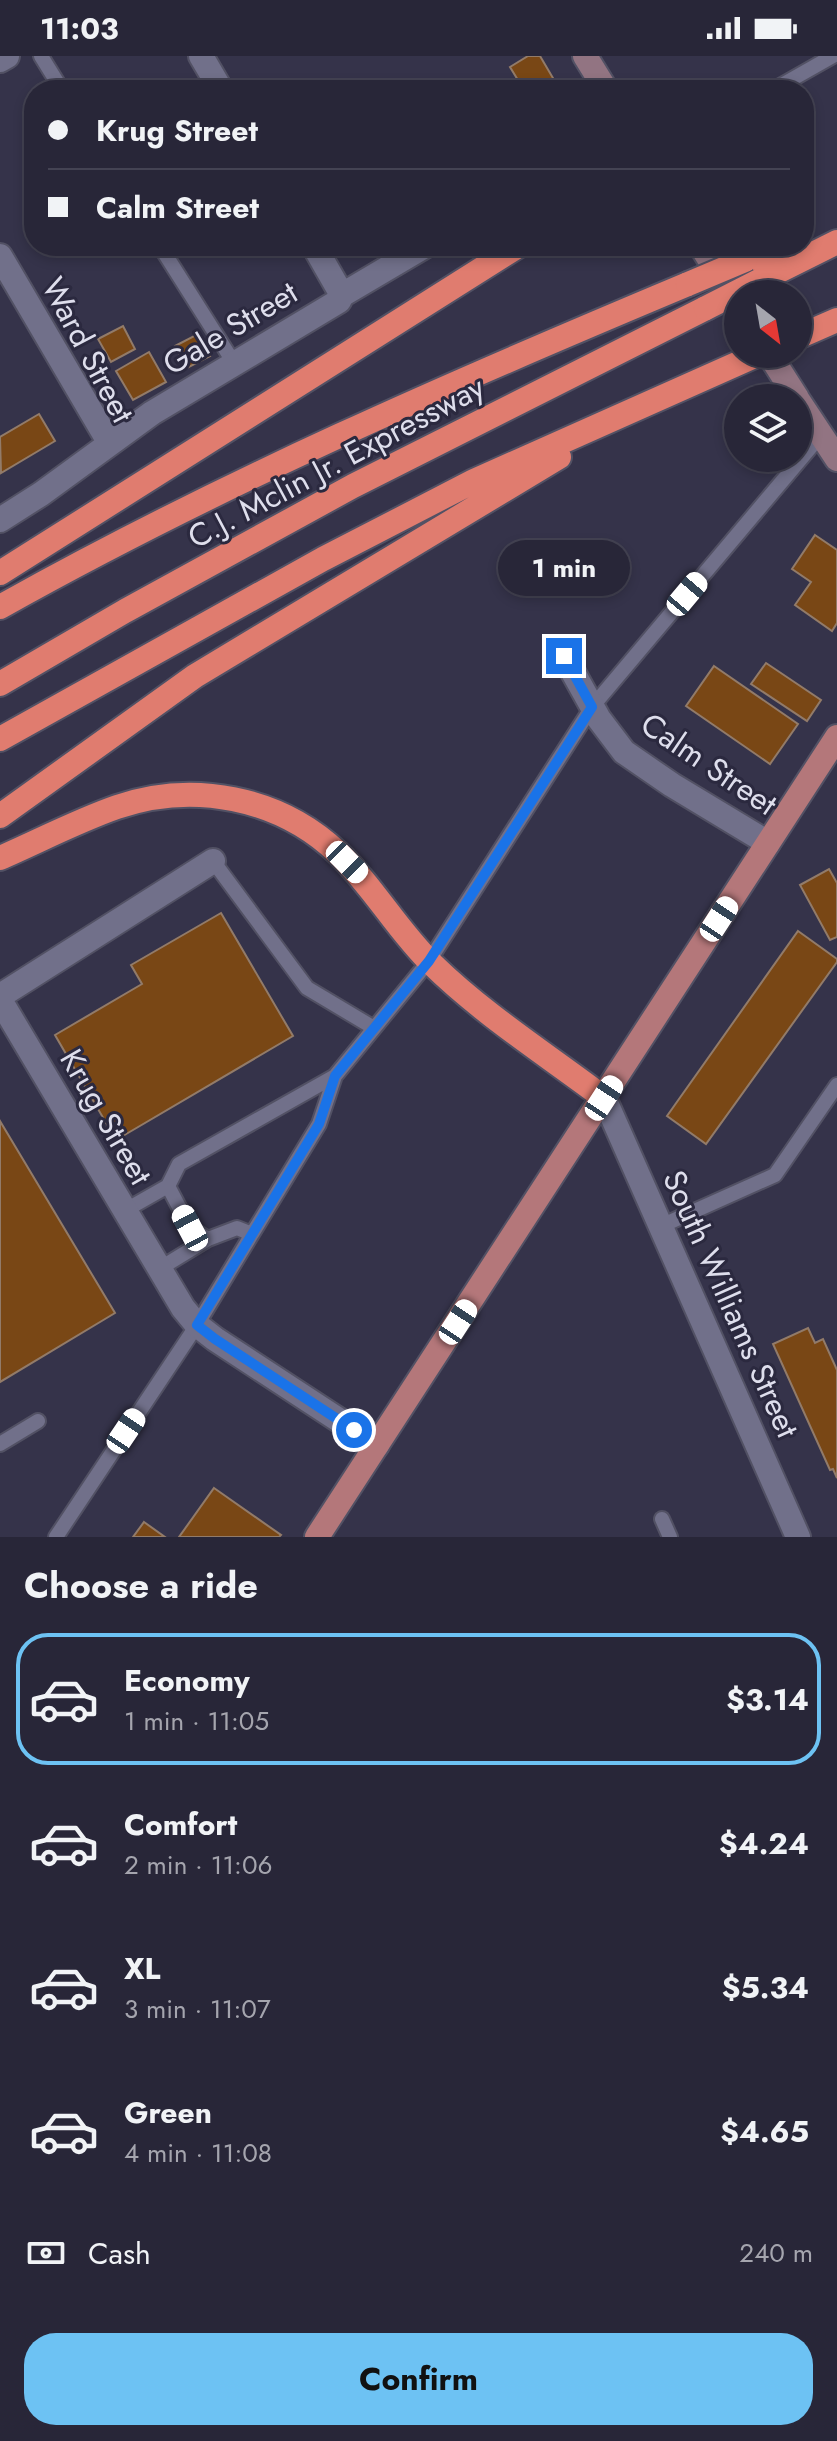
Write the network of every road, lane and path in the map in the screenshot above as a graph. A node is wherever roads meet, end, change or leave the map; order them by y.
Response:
1 (7, 56) edge
2 (41, 56) edge
3 (201, 56) edge
4 (585, 56) edge
5 (833, 56) edge
6 (0, 60) edge
7 (56, 80) edge
8 (215, 80) edge
9 (600, 80) edge
10 (791, 80) edge
11 (837, 233) edge
12 (814, 240) edge
13 (837, 242) edge
14 (814, 254) edge
15 (0, 256) edge
16 (166, 256) edge
17 (320, 256) edge
18 (408, 256) edge
19 (502, 256) edge
20 (707, 256) edge
21 (759, 256) edge
22 (809, 256) edge
23 (724, 282) edge
24 (342, 295) junction
25 (837, 320) edge
26 (812, 331) edge
27 (234, 363) junction
28 (727, 368) edge
29 (643, 405) junction
30 (812, 421) edge
31 (821, 435) junction
32 (109, 442) junction
33 (837, 459) edge
34 (0, 520) edge
35 (0, 573) edge
36 (0, 607) edge
37 (564, 656) dead end
38 (0, 684) edge
39 (592, 707) junction
40 (837, 737) edge
41 (0, 739) edge
42 (0, 816) edge
43 (768, 843) junction
44 (0, 858) edge
45 (213, 861) joint
46 (429, 961) junction
47 (0, 998) edge
48 (374, 1028) junction
49 (335, 1076) junction
50 (837, 1085) edge
51 (604, 1098) junction
52 (168, 1186) junction
53 (124, 1211) junction
54 (661, 1226) junction
55 (252, 1234) junction
56 (208, 1239) junction
57 (159, 1269) junction
58 (197, 1325) junction
59 (38, 1421) dead end
60 (0, 1444) edge
61 (377, 1445) junction
62 (662, 1519) dead end
63 (56, 1537) edge
64 (317, 1537) edge
65 (670, 1537) edge
66 (798, 1537) edge

1 - 6 street
2 - 7 lane
3 - 8 street
4 - 9 street
5 - 10 lane
11 - 12 highway
13 - 14 highway, C.J. Mclin Jr. Expressway, bridge
15 - 32 street, Ward Street
16 - 27 lane
17 - 24 street
18 - 24 street, Gale Street
19 - 35 highway
20 - 23 street
21 - 36 highway, bridge
22 - 38 highway, C.J. Mclin Jr. Expressway, bridge
24 - 27 street, Gale Street
25 - 26 highway
27 - 32 street, Gale Street
28 - 29 highway
29 - 41 highway
29 - 42 highway
30 - 31 street
31 - 33 street
31 - 39 lane
32 - 34 street, Ward Street
37 - 39 street, Calm Street
39 - 43 street, Calm Street
39 - 46 lane
40 - 43 main road
43 - 51 main road
44 - 46 highway
45 - 47 street
45 - 48 lane
46 - 48 lane
46 - 51 highway
47 - 53 street, Krug Street
48 - 49 lane
49 - 52 lane
49 - 55 lane
50 - 54 lane
51 - 54 street, South Williams Street
51 - 61 main road
52 - 53 lane
52 - 56 lane
53 - 57 street, Krug Street
54 - 66 street, South Williams Street
55 - 56 lane
55 - 58 lane
56 - 57 lane
57 - 58 street, Krug Street
58 - 61 street, Krug Street
58 - 63 lane
59 - 60 lane
61 - 64 main road
62 - 65 lane

